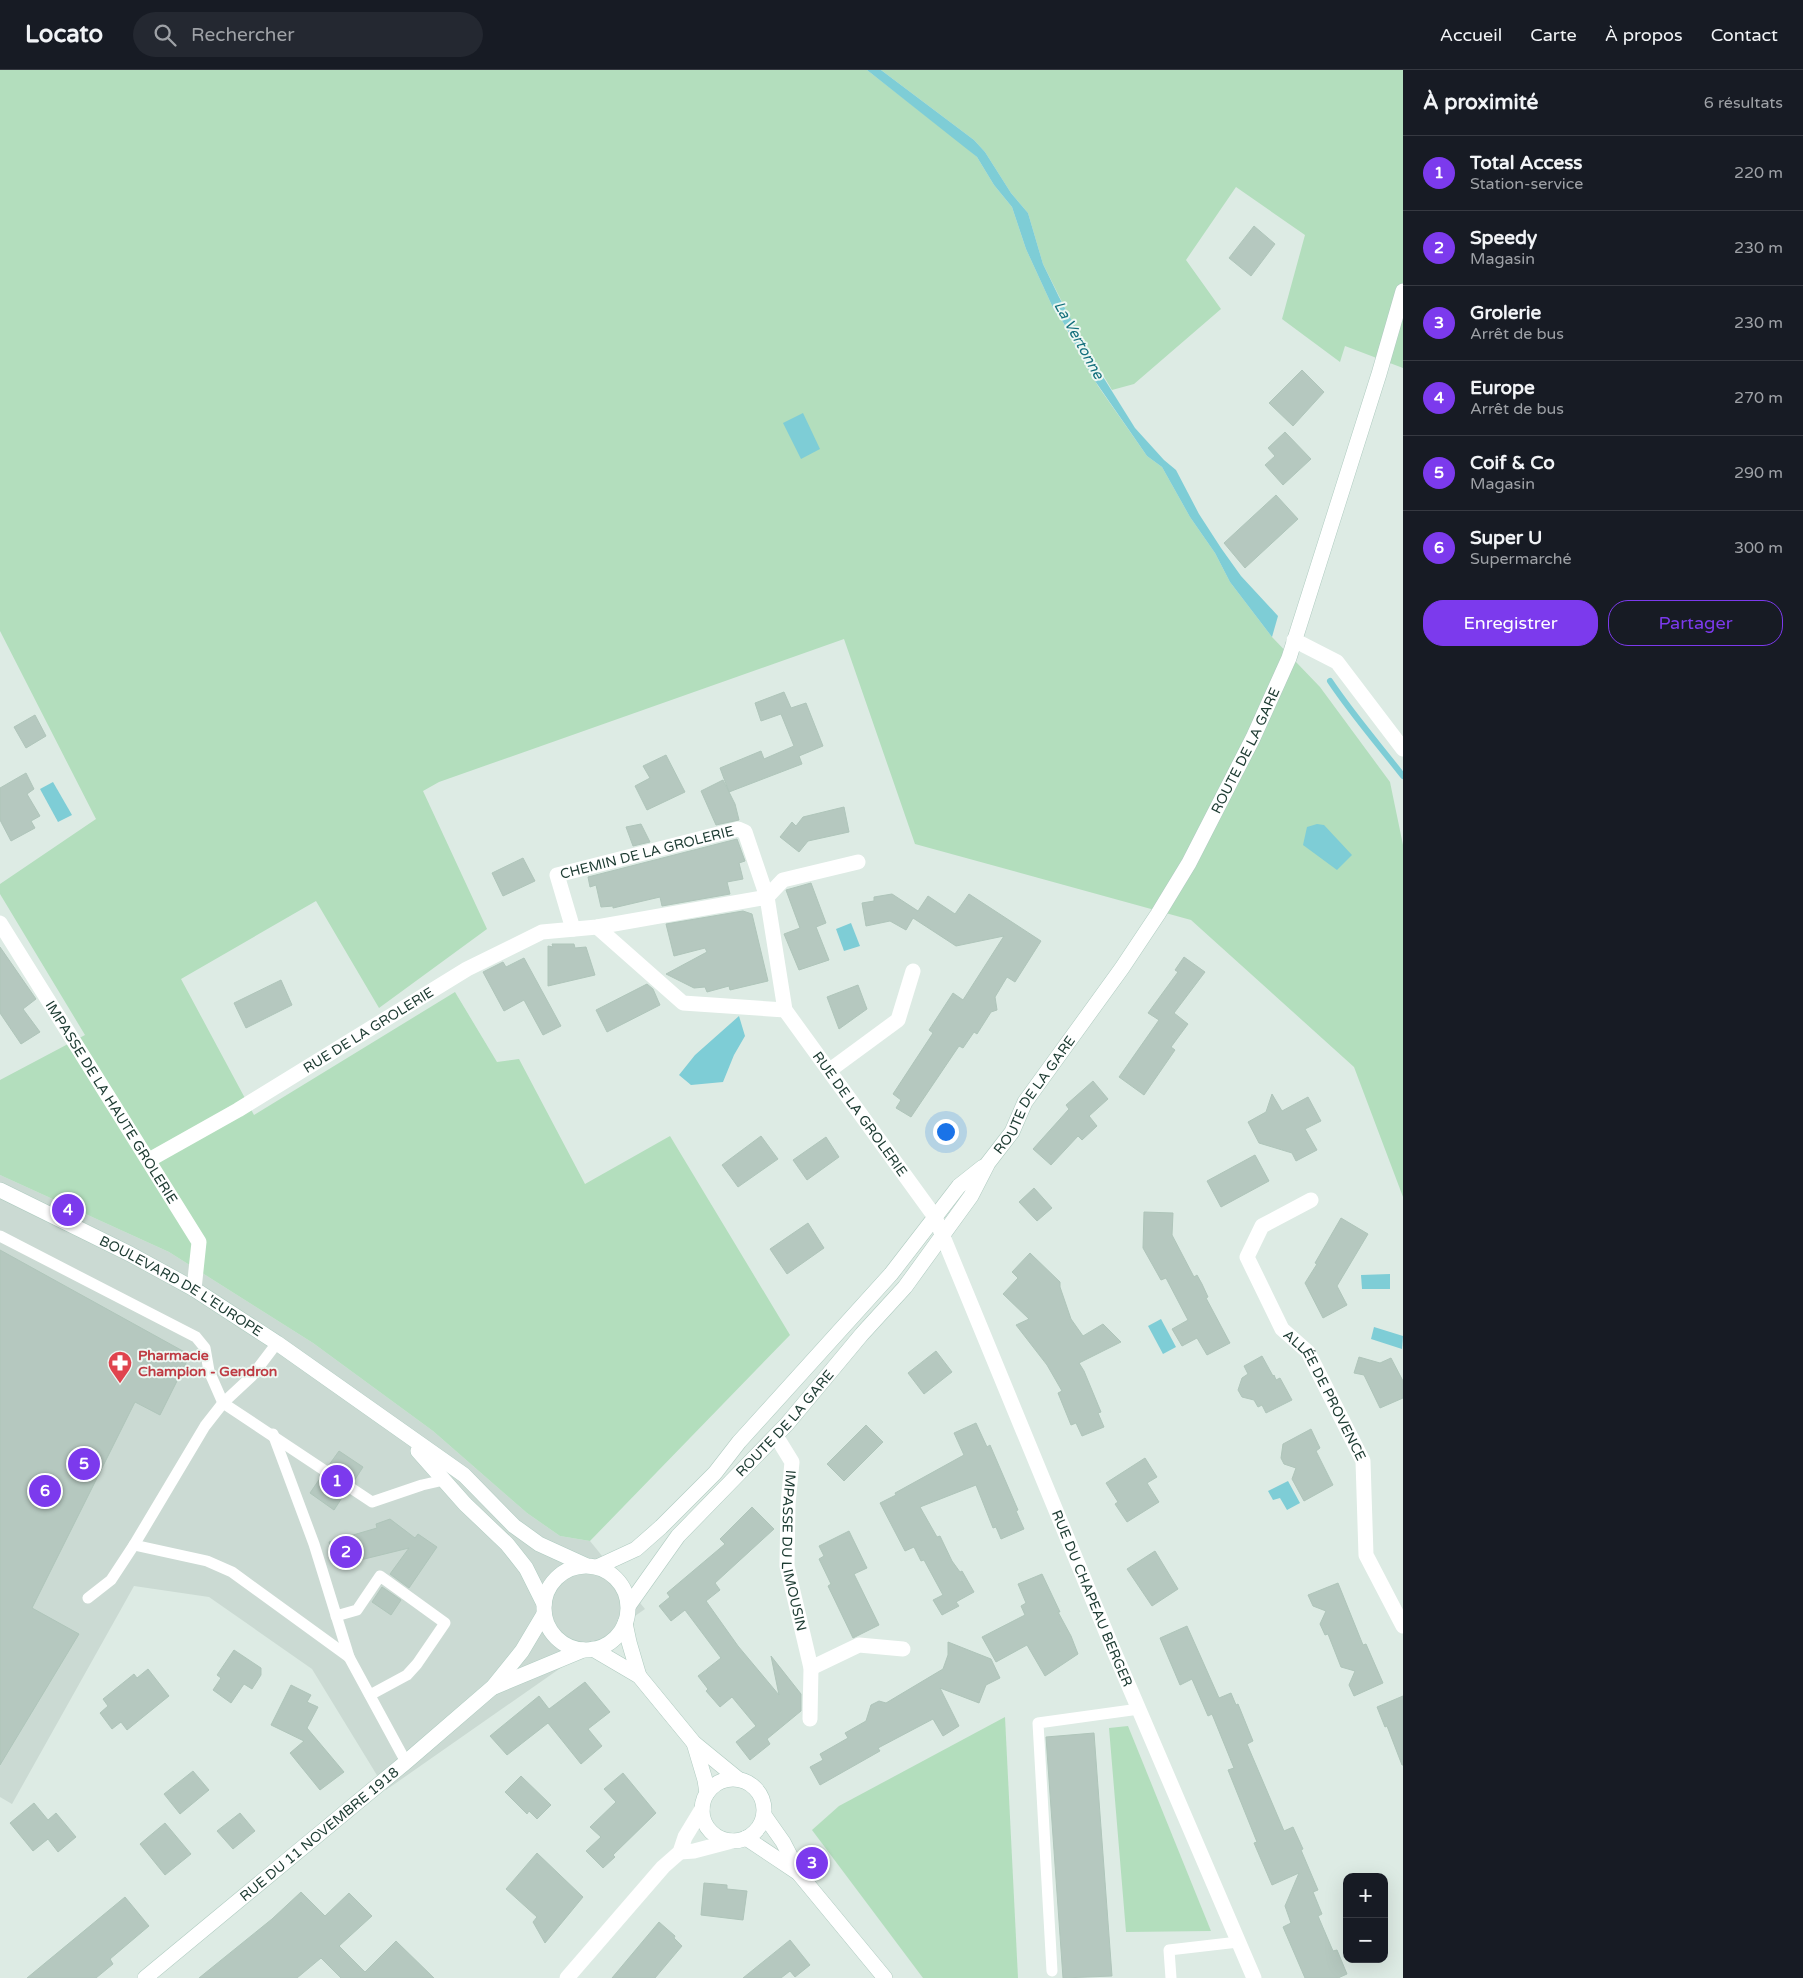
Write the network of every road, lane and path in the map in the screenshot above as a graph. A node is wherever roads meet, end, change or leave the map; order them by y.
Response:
1 (1403, 291) edge
2 (1294, 640) junction
3 (1403, 749) edge
4 (858, 862) dead end
5 (767, 897) junction
6 (0, 923) edge
7 (597, 927) junction
8 (573, 929) junction
9 (913, 971) dead end
10 (785, 1010) junction
11 (830, 1070) junction
12 (149, 1160) junction
13 (988, 1163) junction
14 (0, 1190) edge
15 (1311, 1200) dead end
16 (935, 1217) junction
17 (0, 1236) edge
18 (943, 1236) junction
19 (194, 1289) junction
20 (277, 1344) junction
21 (223, 1403) junction
22 (402, 1433) junction
23 (273, 1434) junction
24 (776, 1436) junction
25 (444, 1480) junction
26 (134, 1545) junction
27 (591, 1566) junction
28 (88, 1598) dead end
29 (629, 1604) junction
30 (544, 1609) junction
31 (336, 1616) junction
32 (625, 1623) junction
33 (1403, 1626) edge
34 (588, 1649) junction
35 (903, 1649) dead end
36 (349, 1658) junction
37 (811, 1668) junction
38 (639, 1676) junction
39 (493, 1687) junction
40 (370, 1695) junction
41 (1139, 1710) junction
42 (810, 1719) dead end
43 (694, 1743) junction
44 (406, 1762) junction
45 (738, 1779) junction
46 (707, 1793) junction
47 (702, 1809) junction
48 (764, 1815) junction
49 (739, 1839) junction
50 (680, 1852) junction
51 (800, 1874) junction
52 (1238, 1942) junction
53 (1052, 1971) dead end
54 (145, 1978) edge
55 (567, 1978) edge
56 (885, 1978) edge
57 (1171, 1978) edge
58 (1254, 1978) edge

1 - 2 street, ROUTE DE LA GARE
2 - 3 street
2 - 13 street, ROUTE DE LA GARE
4 - 5 street
5 - 7 street, RUE DE LA GROLERIE
5 - 8 street, CHEMIN DE LA GROLERIE
5 - 10 street, RUE DE LA GROLERIE
6 - 12 street, IMPASSE DE LA HAUTE GROLERIE
7 - 8 street, RUE DE LA GROLERIE
7 - 10 street
8 - 12 street, RUE DE LA GROLERIE
9 - 11 street
10 - 11 street, RUE DE LA GROLERIE
11 - 16 street, RUE DE LA GROLERIE
12 - 19 street, IMPASSE DE LA HAUTE GROLERIE
13 - 16 street, ROUTE DE LA GARE
13 - 18 street, ROUTE DE LA GARE
14 - 19 street, BOULEVARD DE L'EUROPE
15 - 33 street, ALLÉE DE PROVENCE
16 - 18 street, RUE DU CHAPEAU BERGER
16 - 27 street, ROUTE DE LA GARE
17 - 21 lane
18 - 24 street, ROUTE DE LA GARE
18 - 41 street, RUE DU CHAPEAU BERGER
19 - 20 street, BOULEVARD DE L'EUROPE
20 - 21 lane
20 - 22 street, BOULEVARD DE L'EUROPE
21 - 23 lane
21 - 26 lane
22 - 25 street, BOULEVARD DE L'EUROPE
22 - 27 street, BOULEVARD DE L'EUROPE
23 - 25 lane
23 - 31 lane
24 - 29 street, ROUTE DE LA GARE
24 - 37 street, IMPASSE DU LIMOUSIN
25 - 30 street, BOULEVARD DE L'EUROPE
26 - 28 lane
26 - 36 lane
27 - 29 street
27 - 30 street
29 - 32 street
30 - 34 street
30 - 39 street, RUE DU 11 NOVEMBRE 1918
31 - 36 lane
31 - 40 lane
32 - 34 street
32 - 38 street
34 - 38 street
34 - 39 street, RUE DU 11 NOVEMBRE 1918
35 - 37 street
36 - 40 lane
37 - 42 street, IMPASSE DU LIMOUSIN
38 - 43 street
39 - 44 street, RUE DU 11 NOVEMBRE 1918
40 - 44 lane
41 - 52 street, RUE DU CHAPEAU BERGER
41 - 53 lane
43 - 45 street
43 - 46 street
44 - 54 street, RUE DU 11 NOVEMBRE 1918
45 - 46 street
45 - 48 street
46 - 47 street
47 - 49 street
47 - 50 street
48 - 49 street
48 - 51 street
49 - 50 street
49 - 51 street
50 - 55 street
51 - 56 street
52 - 57 lane
52 - 58 street, RUE DU CHAPEAU BERGER

